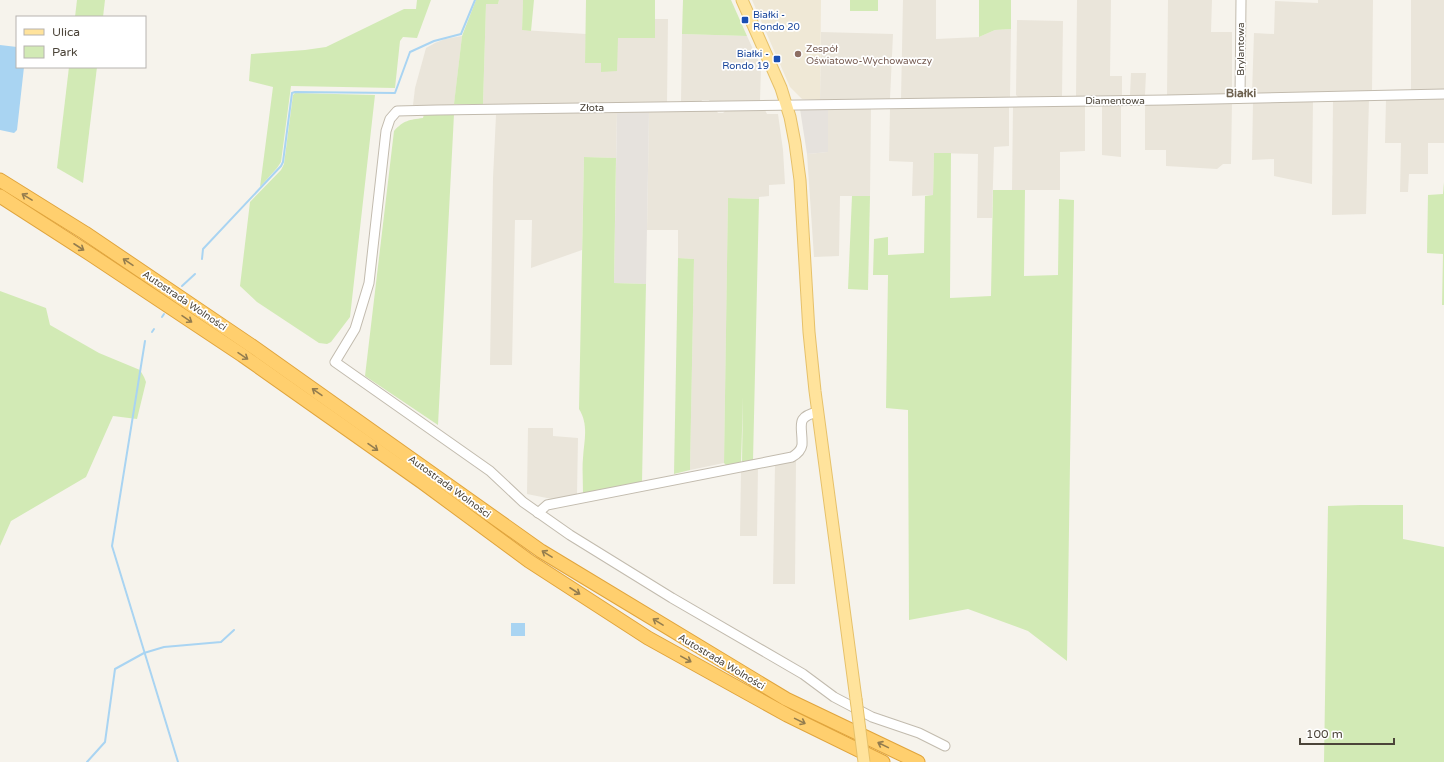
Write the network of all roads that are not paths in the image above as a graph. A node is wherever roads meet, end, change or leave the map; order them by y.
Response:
1 (742, 0) edge
2 (1241, 0) edge
3 (1444, 94) edge
4 (1240, 98) junction
5 (786, 104) junction
6 (0, 180) edge
7 (0, 196) edge
8 (818, 412) junction
9 (538, 513) junction
10 (946, 746) dead end
11 (864, 762) edge
12 (883, 762) edge
13 (918, 762) edge

1 - 5 main road
2 - 4 street, Brylantowa
3 - 4 street, Diamentowa
4 - 5 street, Diamentowa
5 - 8 main road
5 - 9 street, Złota
13 -> 6 highway, Autostrada Wolności
7 -> 12 highway, Autostrada Wolności
8 - 9 street
8 - 11 main road, bridge
9 - 10 street

